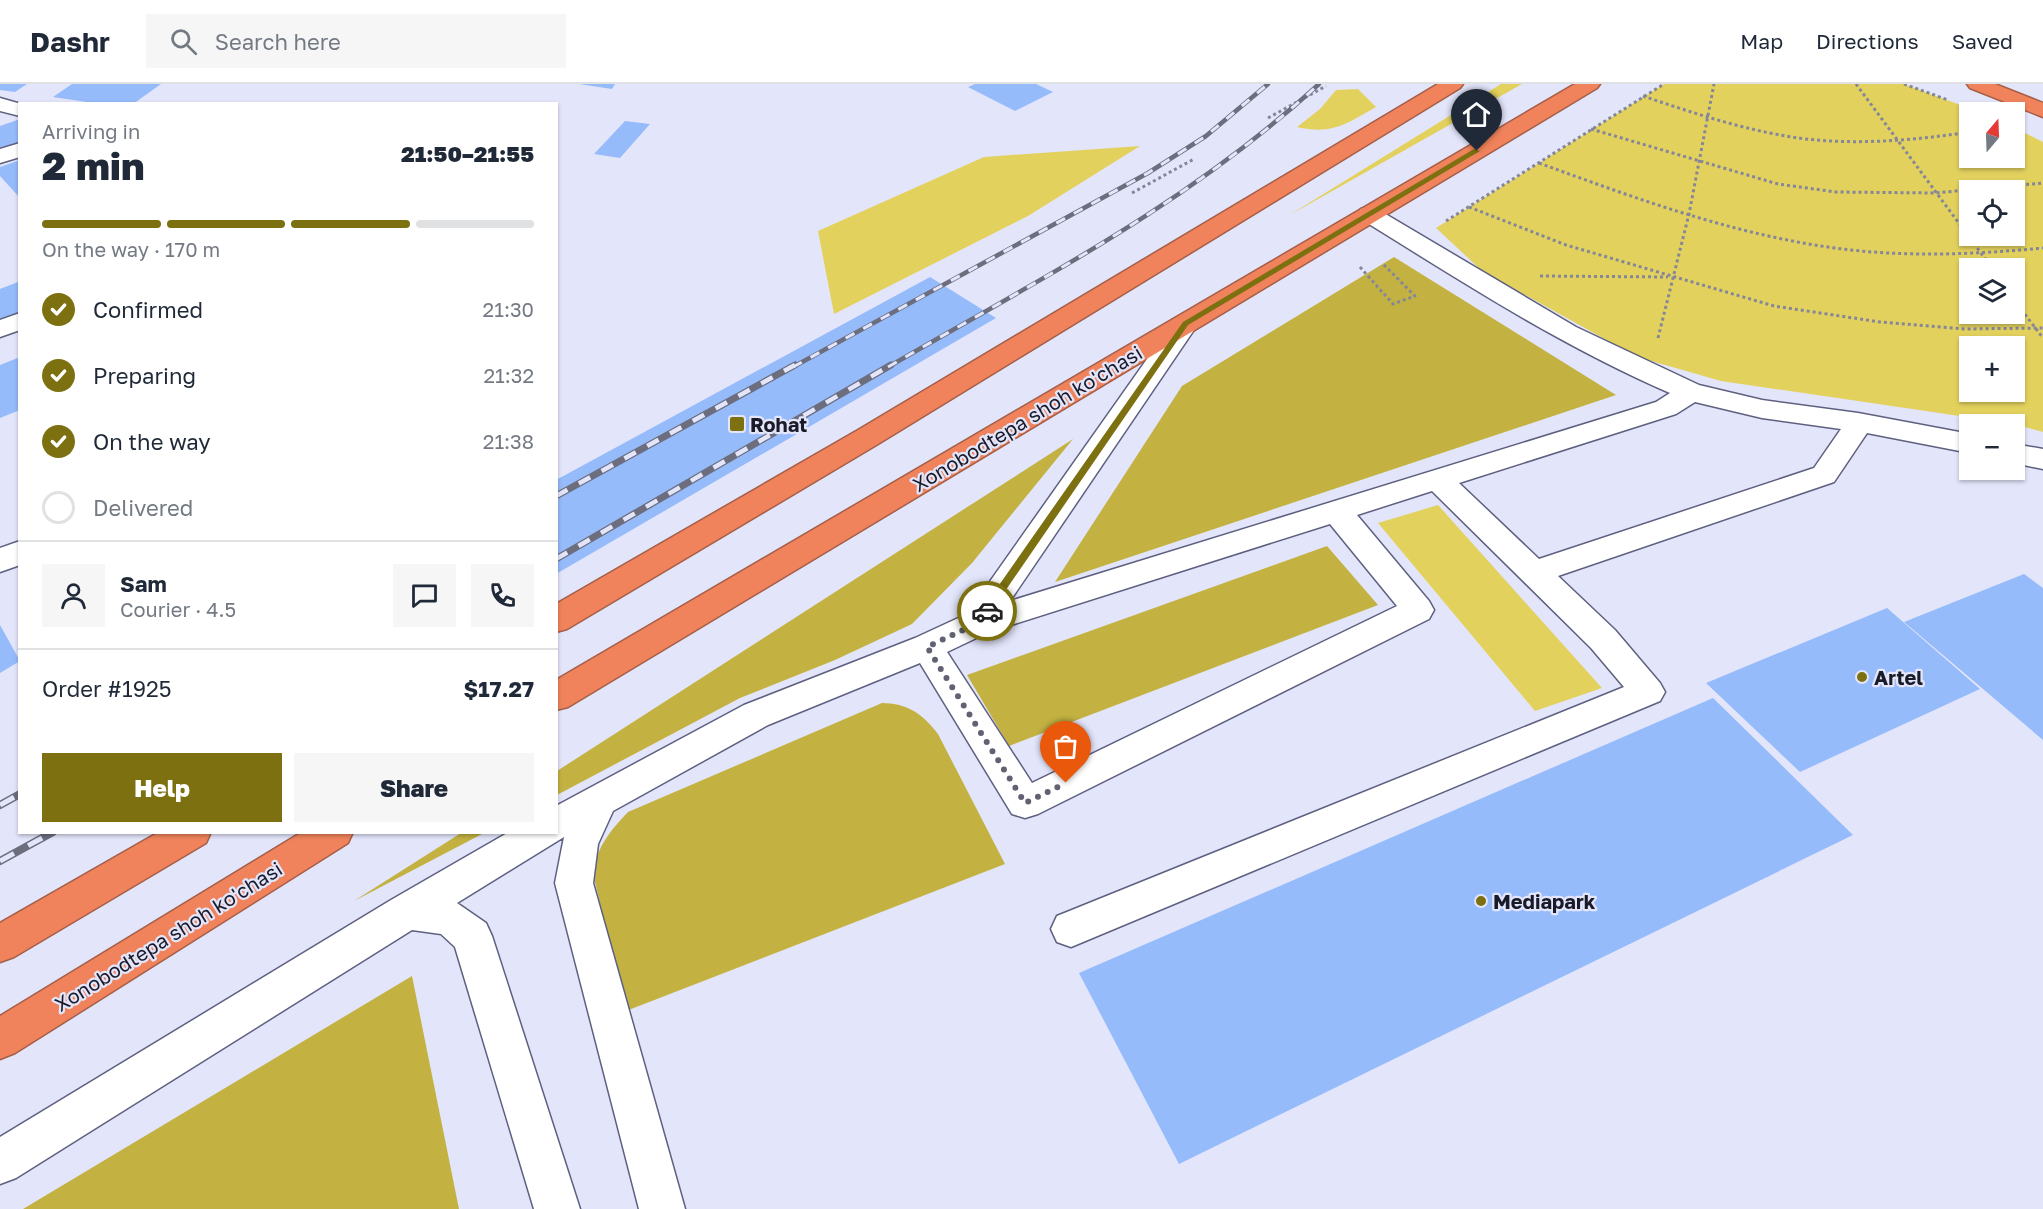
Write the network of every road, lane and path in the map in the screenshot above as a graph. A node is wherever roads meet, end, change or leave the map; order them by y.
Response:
1 (1453, 84) edge
2 (1590, 84) edge
3 (1664, 84) edge
4 (1714, 84) edge
5 (1856, 84) edge
6 (1904, 84) edge
7 (1970, 84) edge
8 (1326, 87) dead end
9 (1985, 87) edge
10 (1643, 96) junction
11 (1956, 103) dead end
12 (0, 104) edge
13 (18, 109) edge
14 (2043, 111) edge
15 (1708, 117) junction
16 (1268, 118) dead end
17 (1591, 129) junction
18 (1959, 133) edge
19 (1897, 140) junction
20 (18, 151) edge
21 (0, 156) edge
22 (1194, 159) dead end
23 (1539, 163) junction
24 (1699, 163) junction
25 (2043, 183) edge
26 (1132, 193) dead end
27 (1934, 193) junction
28 (1469, 207) junction
29 (1369, 214) junction
30 (1689, 214) junction
31 (1416, 243) junction
32 (2043, 248) edge
33 (1982, 254) junction
34 (1377, 258) dead end
35 (1985, 258) edge
36 (1360, 267) dead end
37 (1537, 276) dead end
38 (1674, 278) junction
39 (2025, 315) edge
40 (18, 322) edge
41 (1185, 324) junction
42 (2035, 328) junction
43 (2043, 328) edge
44 (0, 329) edge
45 (2043, 338) edge
46 (1641, 372) junction
47 (1690, 392) junction
48 (1858, 422) junction
49 (1959, 442) edge
50 (2025, 455) edge
51 (2043, 459) edge
52 (1438, 480) junction
53 (1337, 512) junction
54 (18, 553) edge
55 (0, 561) edge
56 (1535, 572) junction
57 (558, 619) edge
58 (978, 623) junction
59 (927, 647) junction
60 (558, 696) edge
61 (600, 799) junction
62 (558, 823) edge
63 (191, 834) edge
64 (332, 834) edge
65 (539, 834) edge
66 (405, 912) junction
67 (1071, 929) dead end
68 (0, 944) edge
69 (0, 1039) edge
70 (0, 1162) edge
71 (557, 1209) edge
72 (662, 1209) edge

1 - 57 highway
2 - 29 highway, Xonobodtepa shoh ko'chasi
3 - 10 path
4 - 15 path
5 - 19 path
6 - 11 path
7 - 9 highway
8 - 16 path
9 - 14 highway
10 - 15 path
10 - 17 path
12 - 13 street
15 - 19 path
15 - 24 path
17 - 23 path
17 - 24 path
18 - 19 path
19 - 27 path
20 - 21 street
22 - 26 path
23 - 28 path
23 - 30 path
24 - 27 path
24 - 30 path
25 - 27 path
27 - 33 path
28 - 31 path
28 - 38 path
29 - 31 street
29 - 41 highway, Xonobodtepa shoh ko'chasi
30 - 33 path
30 - 38 path
31 - 46 street
32 - 33 path
33 - 35 path
34 - 36 path
37 - 38 path
38 - 42 path
38 - 46 path
39 - 42 path
40 - 44 street
41 - 58 street
41 - 60 highway, Xonobodtepa shoh ko'chasi
42 - 43 path
42 - 45 path
46 - 47 street
47 - 48 street
47 - 52 street
48 - 49 street
48 - 56 street
50 - 51 street
52 - 53 street
52 - 56 street
53 - 58 street
53 - 59 street
54 - 55 street
56 - 67 street
58 - 59 street
59 - 61 street
61 - 62 street
61 - 72 street
63 - 68 highway
64 - 69 highway, Xonobodtepa shoh ko'chasi
65 - 66 street
66 - 70 street
66 - 71 street

